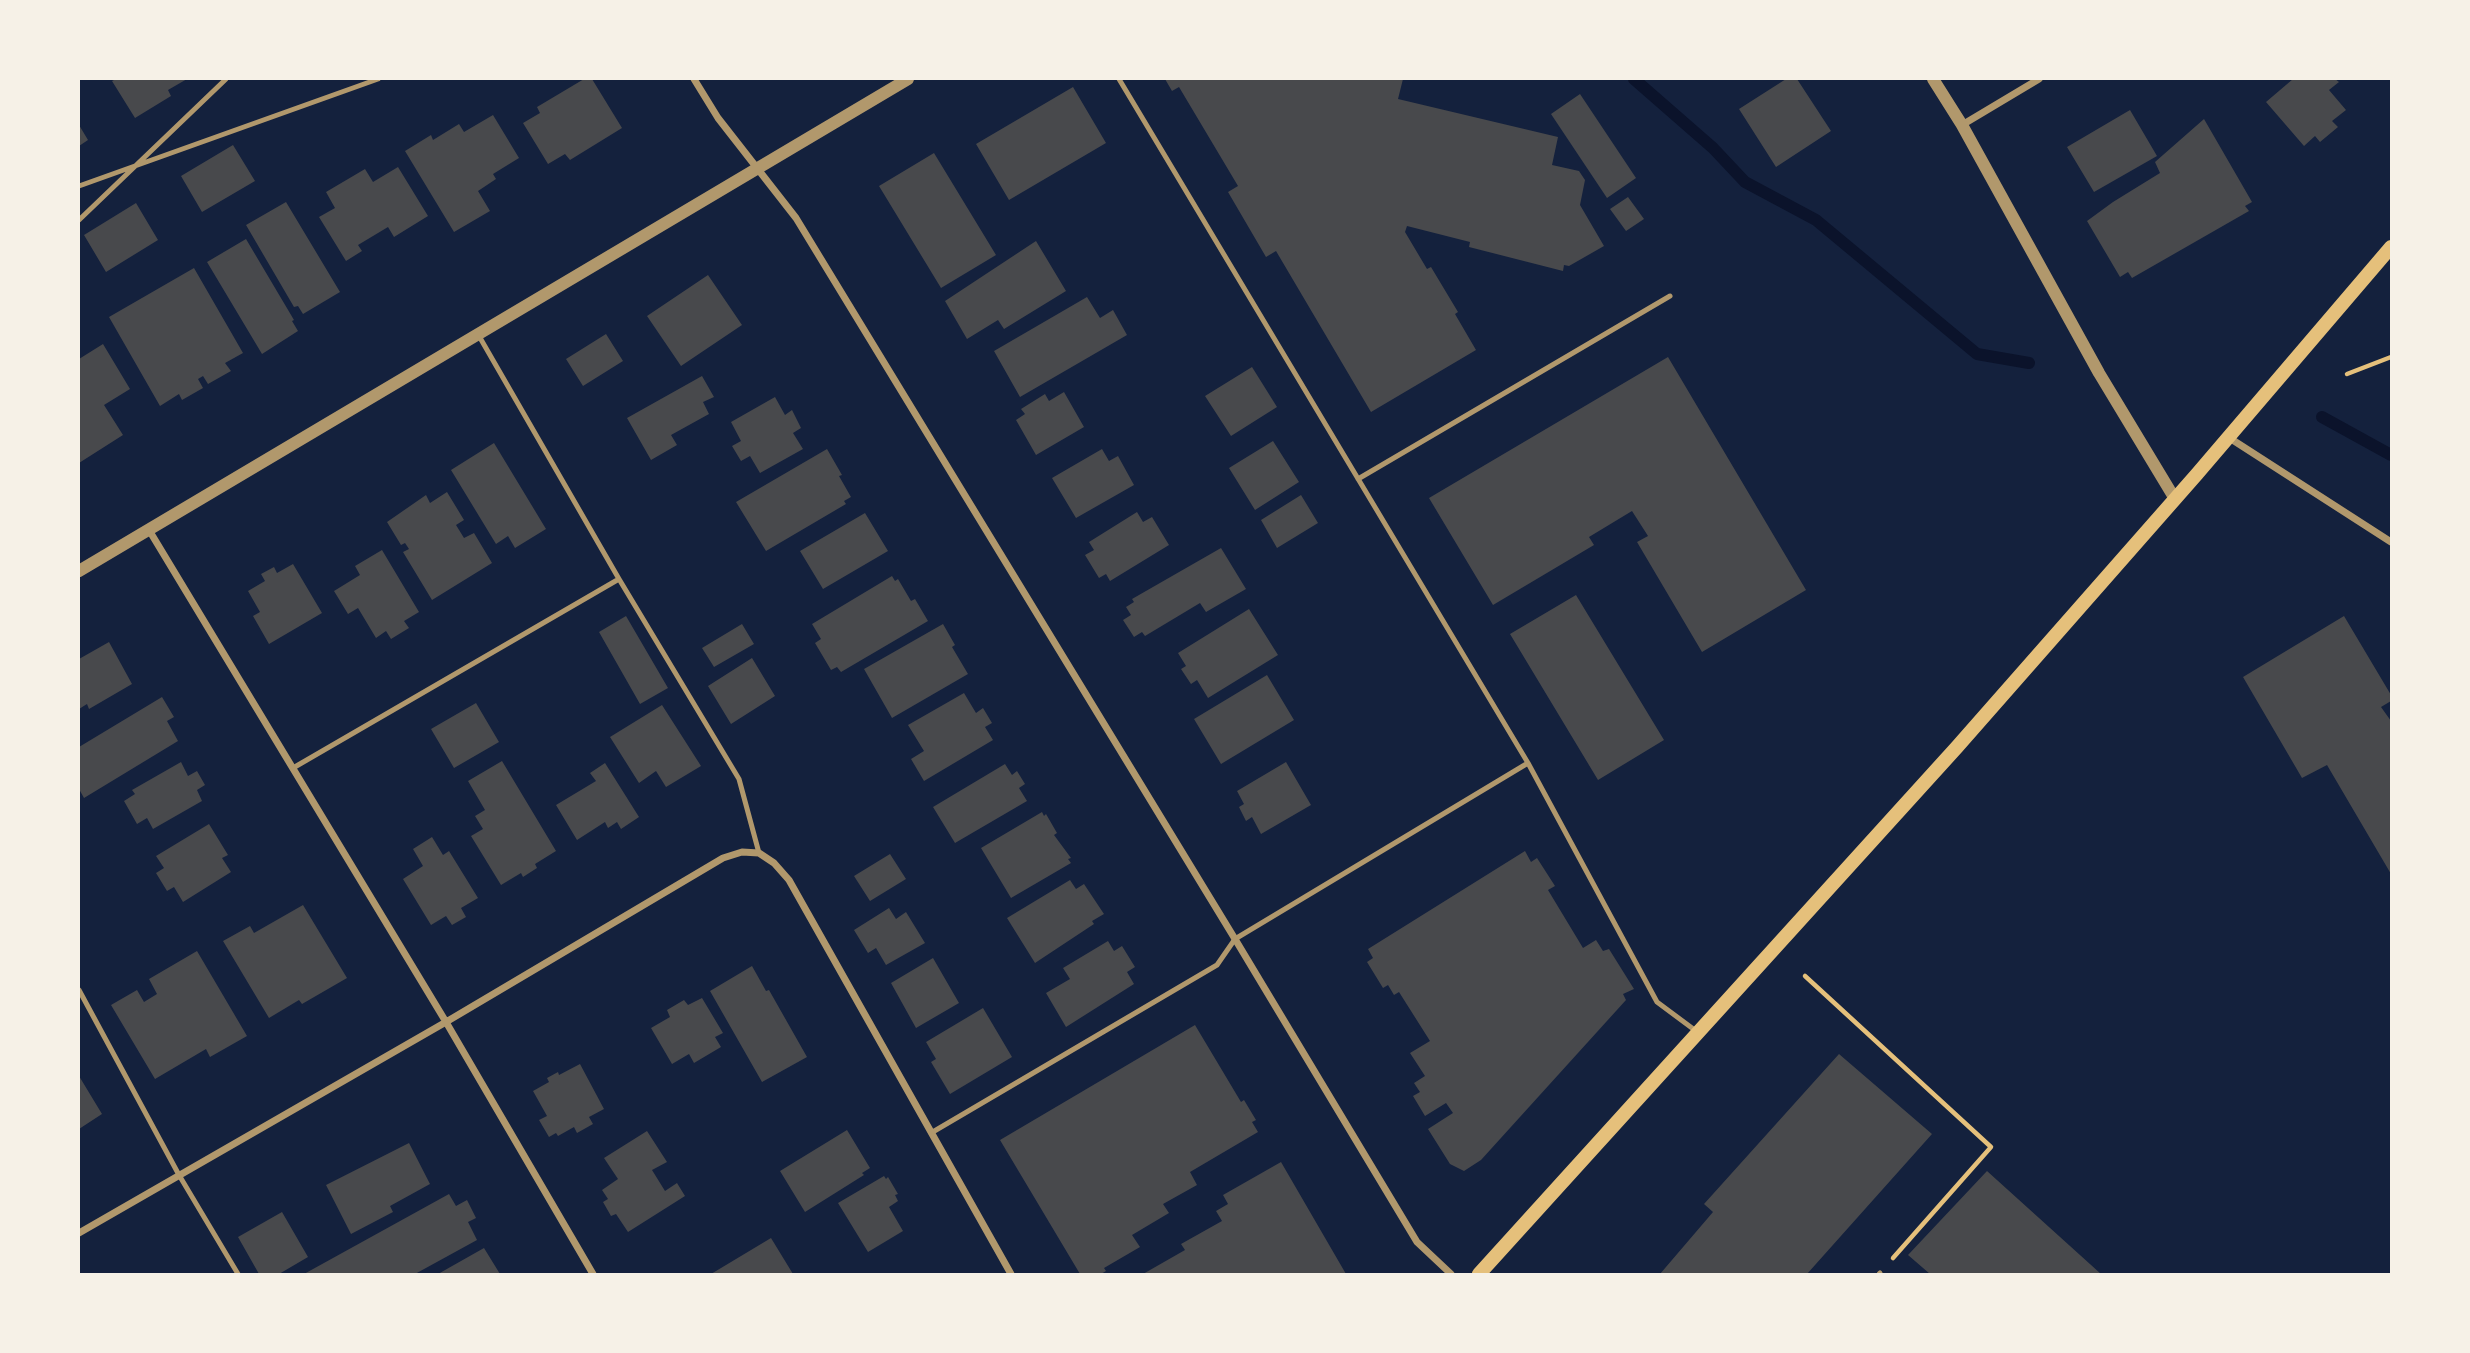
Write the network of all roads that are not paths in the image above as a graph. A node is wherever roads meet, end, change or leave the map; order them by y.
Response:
1 (226, 79) edge
2 (378, 79) edge
3 (694, 79) edge
4 (908, 79) edge
5 (1119, 79) edge
6 (1933, 79) edge
7 (2039, 79) edge
8 (1962, 125) junction
9 (137, 166) junction
10 (758, 169) junction
11 (79, 186) edge
12 (79, 220) edge
13 (2391, 247) edge
14 (1670, 296) dead end
15 (478, 336) junction
16 (2228, 437) junction
17 (1358, 479) junction
18 (2175, 499) junction
19 (149, 530) junction
20 (2391, 542) edge
21 (79, 571) edge
22 (619, 579) junction
23 (1528, 763) junction
24 (293, 768) junction
25 (759, 853) junction
26 (1235, 939) junction
27 (79, 990) edge
28 (446, 1022) junction
29 (1698, 1033) junction
30 (930, 1133) junction
31 (179, 1175) junction
32 (79, 1233) edge
33 (238, 1274) edge
34 (593, 1274) edge
35 (1011, 1274) edge
36 (1451, 1274) edge
37 (1479, 1274) edge

1 - 9 lane
2 - 9 lane
3 - 10 street
4 - 10 street
5 - 17 lane
6 - 8 street
7 - 8 street
8 - 18 street
9 - 11 lane
9 - 12 lane
10 - 15 street
10 - 26 street
13 - 16 main road
14 - 17 lane
15 - 19 street
15 - 22 lane
16 - 18 main road
16 - 20 street
17 - 23 lane
18 - 29 main road
19 - 21 street
19 - 24 street
22 - 24 lane
22 - 25 lane
23 - 26 lane
23 - 29 lane
24 - 28 street
25 - 28 street
25 - 30 street
26 - 30 lane
26 - 36 street
27 - 31 lane
28 - 31 street
28 - 34 street
29 - 37 main road
30 - 35 street
31 - 32 street
31 - 33 lane

